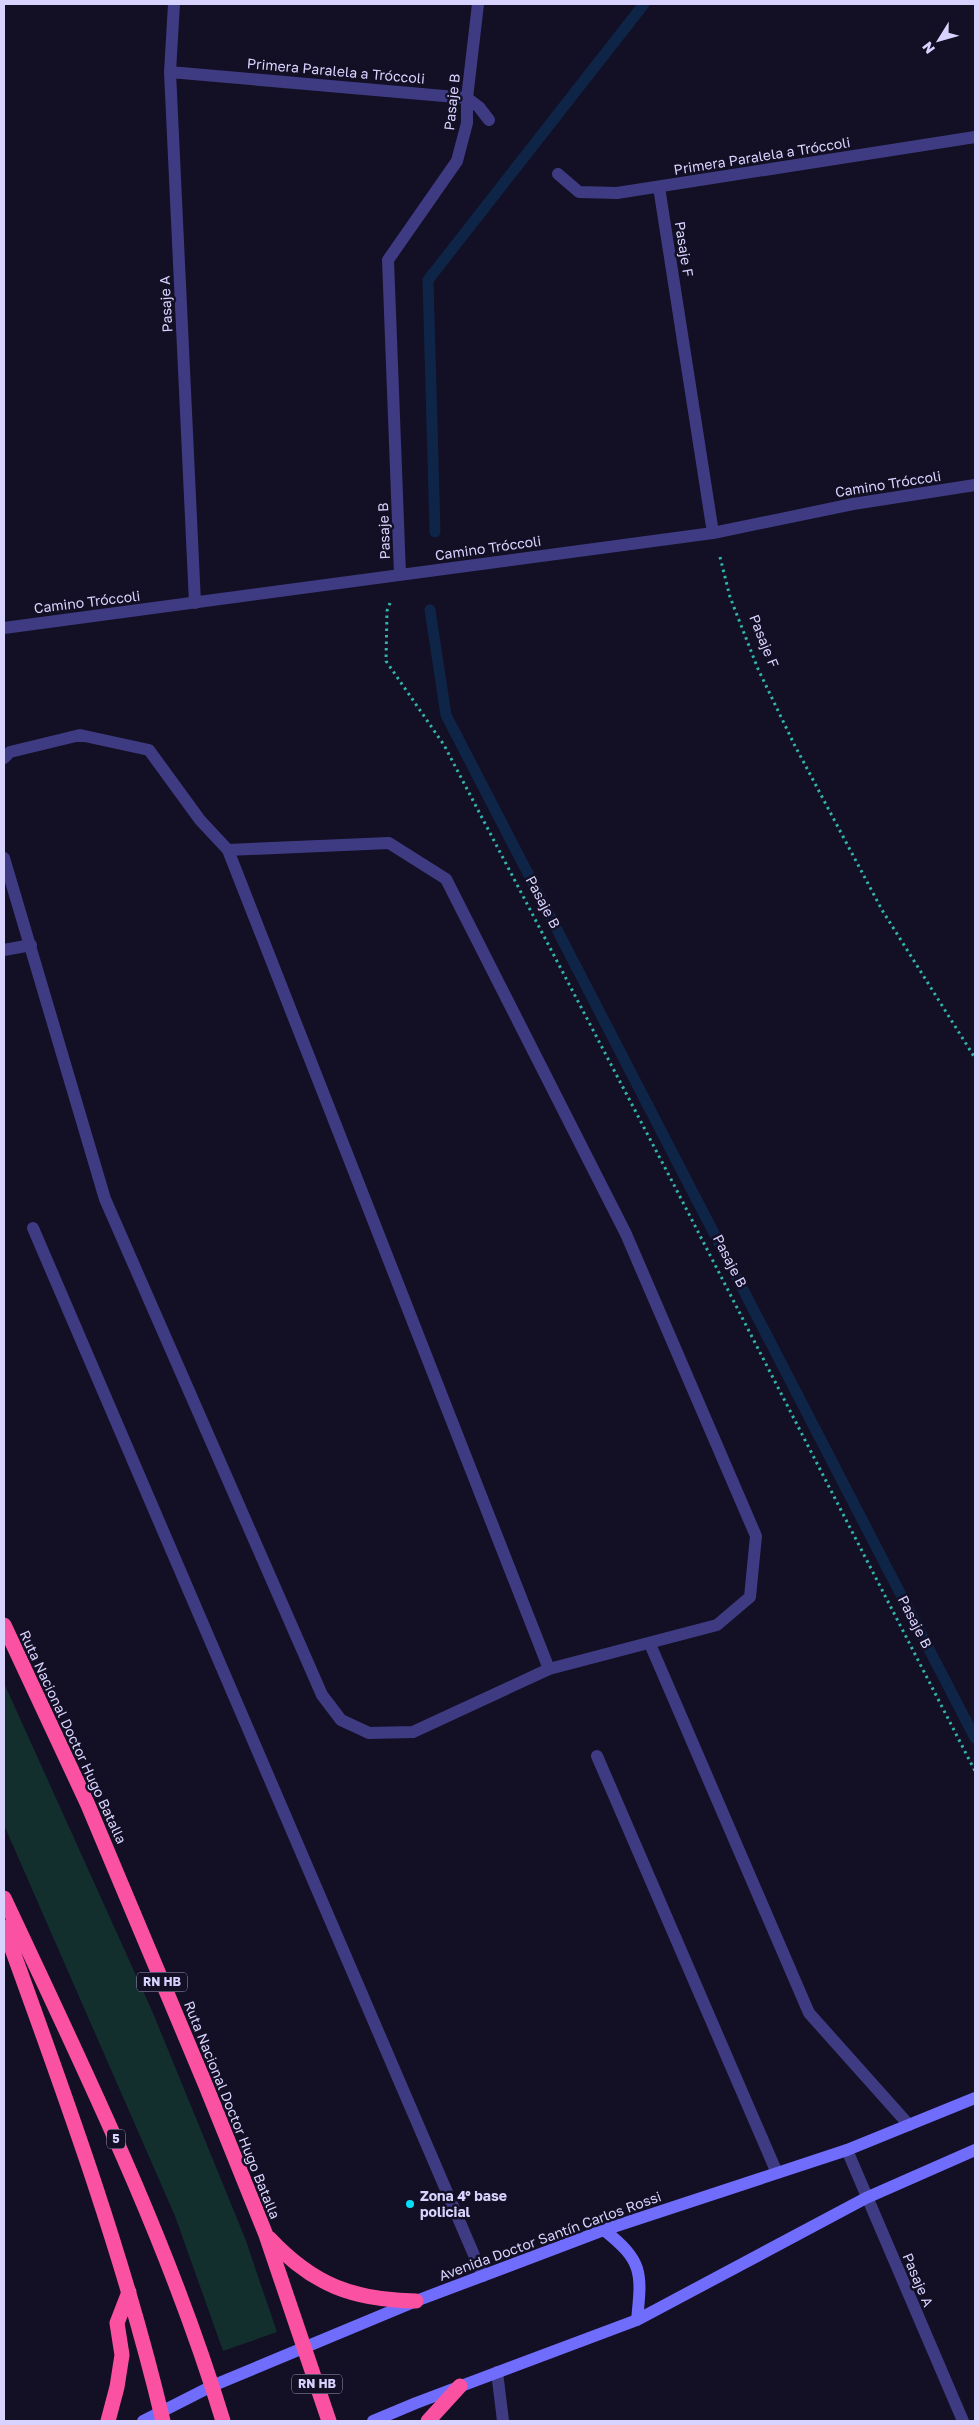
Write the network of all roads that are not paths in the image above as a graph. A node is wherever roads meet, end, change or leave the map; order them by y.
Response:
1 (174, 4) edge
2 (478, 4) edge
3 (170, 72) junction
4 (467, 98) junction
5 (488, 120) dead end
6 (975, 137) edge
7 (558, 174) dead end
8 (659, 187) junction
9 (975, 485) edge
10 (714, 533) junction
11 (400, 574) junction
12 (195, 603) junction
13 (4, 628) edge
14 (4, 758) edge
15 (228, 850) junction
16 (4, 858) edge
17 (6, 875) edge
18 (31, 945) junction
19 (4, 950) edge
20 (32, 1228) dead end
21 (4, 1625) edge
22 (650, 1644) junction
23 (550, 1669) junction
24 (597, 1756) dead end
25 (4, 1898) edge
26 (4, 1927) edge
27 (975, 2098) edge
28 (909, 2125) junction
29 (847, 2150) junction
30 (975, 2150) edge
31 (777, 2172) junction
32 (866, 2198) junction
33 (604, 2230) junction
34 (266, 2234) junction
35 (483, 2276) junction
36 (129, 2292) junction
37 (416, 2301) junction
38 (637, 2320) junction
39 (304, 2346) junction
40 (497, 2372) junction
41 (212, 2386) junction
42 (460, 2386) junction
43 (162, 2417) edge
44 (108, 2421) edge
45 (143, 2421) edge
46 (223, 2421) edge
47 (329, 2421) edge
48 (373, 2421) edge
49 (428, 2421) edge
50 (503, 2421) edge
51 (963, 2421) edge

1 - 3 street, Pasaje A
2 - 4 street, Pasaje B
3 - 4 street, Primera Paralela a Tróccoli
3 - 12 street, Pasaje A
4 - 5 street
4 - 11 street, Pasaje B
6 - 8 street, Primera Paralela a Tróccoli
7 - 8 street, Primera Paralela a Tróccoli
8 - 10 street, Pasaje F
9 - 10 street, Camino Tróccoli
10 - 11 street, Camino Tróccoli
11 - 12 street, Camino Tróccoli
12 - 13 street, Camino Tróccoli
14 - 15 street
15 - 22 street
15 - 23 street
16 - 17 street
17 - 18 street
18 - 19 street
18 - 23 street
20 - 35 street
21 - 34 highway, Ruta Nacional Doctor Hugo Batalla / RN HB
22 - 23 street
22 - 28 street
24 - 31 street
25 - 41 highway, 5
26 - 36 highway
27 - 28 street, Avenida Doctor Santín Carlos Rossi
28 - 29 street, Avenida Doctor Santín Carlos Rossi
29 - 31 street, Avenida Doctor Santín Carlos Rossi
29 - 32 street, Pasaje A
30 - 32 street
31 - 33 street, Avenida Doctor Santín Carlos Rossi
32 - 38 street
32 - 51 street, Pasaje A
33 - 35 street, Avenida Doctor Santín Carlos Rossi
33 - 38 street
34 - 37 highway
34 - 39 highway, Ruta Nacional Doctor Hugo Batalla / RN HB
35 - 37 street, Avenida Doctor Santín Carlos Rossi
36 - 43 highway
36 - 44 highway
37 - 39 street, Avenida Doctor Santín Carlos Rossi
38 - 40 street
39 - 41 street, Avenida Doctor Santín Carlos Rossi
39 - 47 highway, Ruta Nacional Doctor Hugo Batalla / RN HB
40 - 42 street
40 - 50 street
41 - 43 street, Avenida Doctor Santín Carlos Rossi
41 - 46 highway, 5
42 - 48 street
42 - 49 highway
43 - 45 street, Avenida Doctor Santín Carlos Rossi

